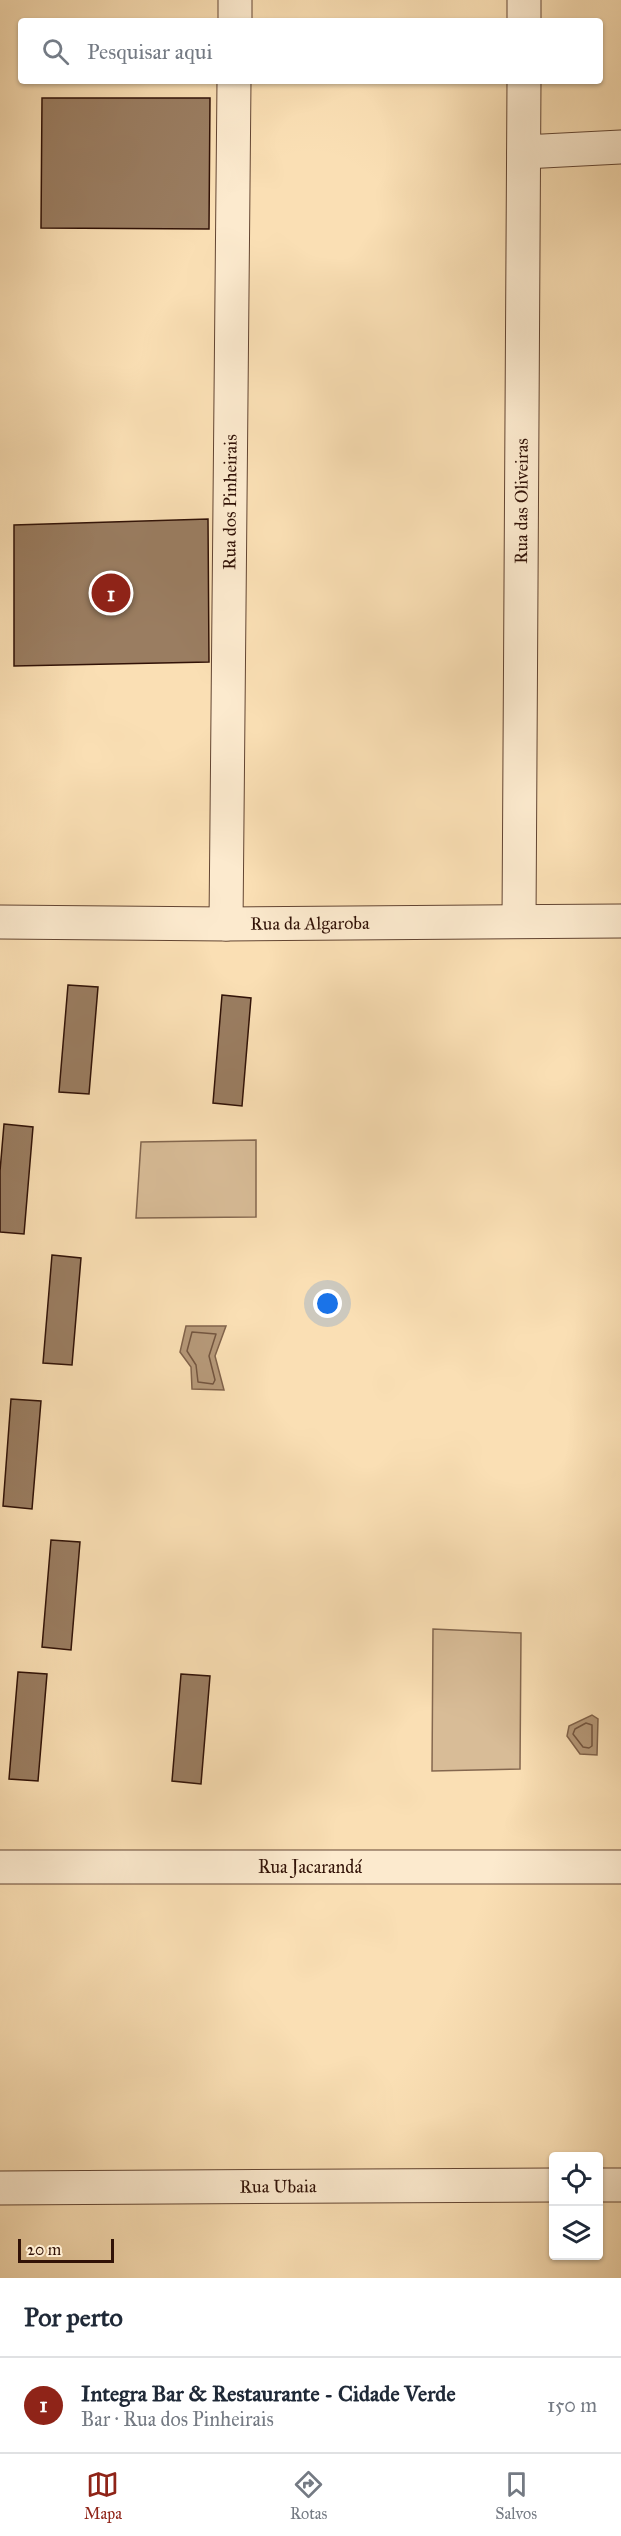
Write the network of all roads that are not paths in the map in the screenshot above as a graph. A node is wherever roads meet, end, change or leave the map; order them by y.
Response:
1 (235, 0) edge
2 (524, 0) edge
3 (235, 18) edge
4 (524, 18) edge
5 (234, 84) edge
6 (524, 84) edge
7 (621, 147) edge
8 (524, 152) junction
9 (519, 921) junction
10 (621, 921) edge
11 (0, 922) edge
12 (226, 924) junction
13 (0, 1867) edge
14 (621, 1867) edge
15 (549, 2185) edge
16 (603, 2185) edge
17 (621, 2185) edge
18 (0, 2188) edge

1 - 3 street
2 - 4 street
5 - 12 street, Rua dos Pinheirais
6 - 8 street, Rua das Oliveiras
7 - 8 street
8 - 9 street, Rua das Oliveiras
9 - 10 street, Rua da Algaroba
9 - 12 street, Rua da Algaroba
11 - 12 street, Rua da Algaroba
13 - 14 street, Rua Jacarandá
15 - 18 street, Rua Ubaia
16 - 17 street

